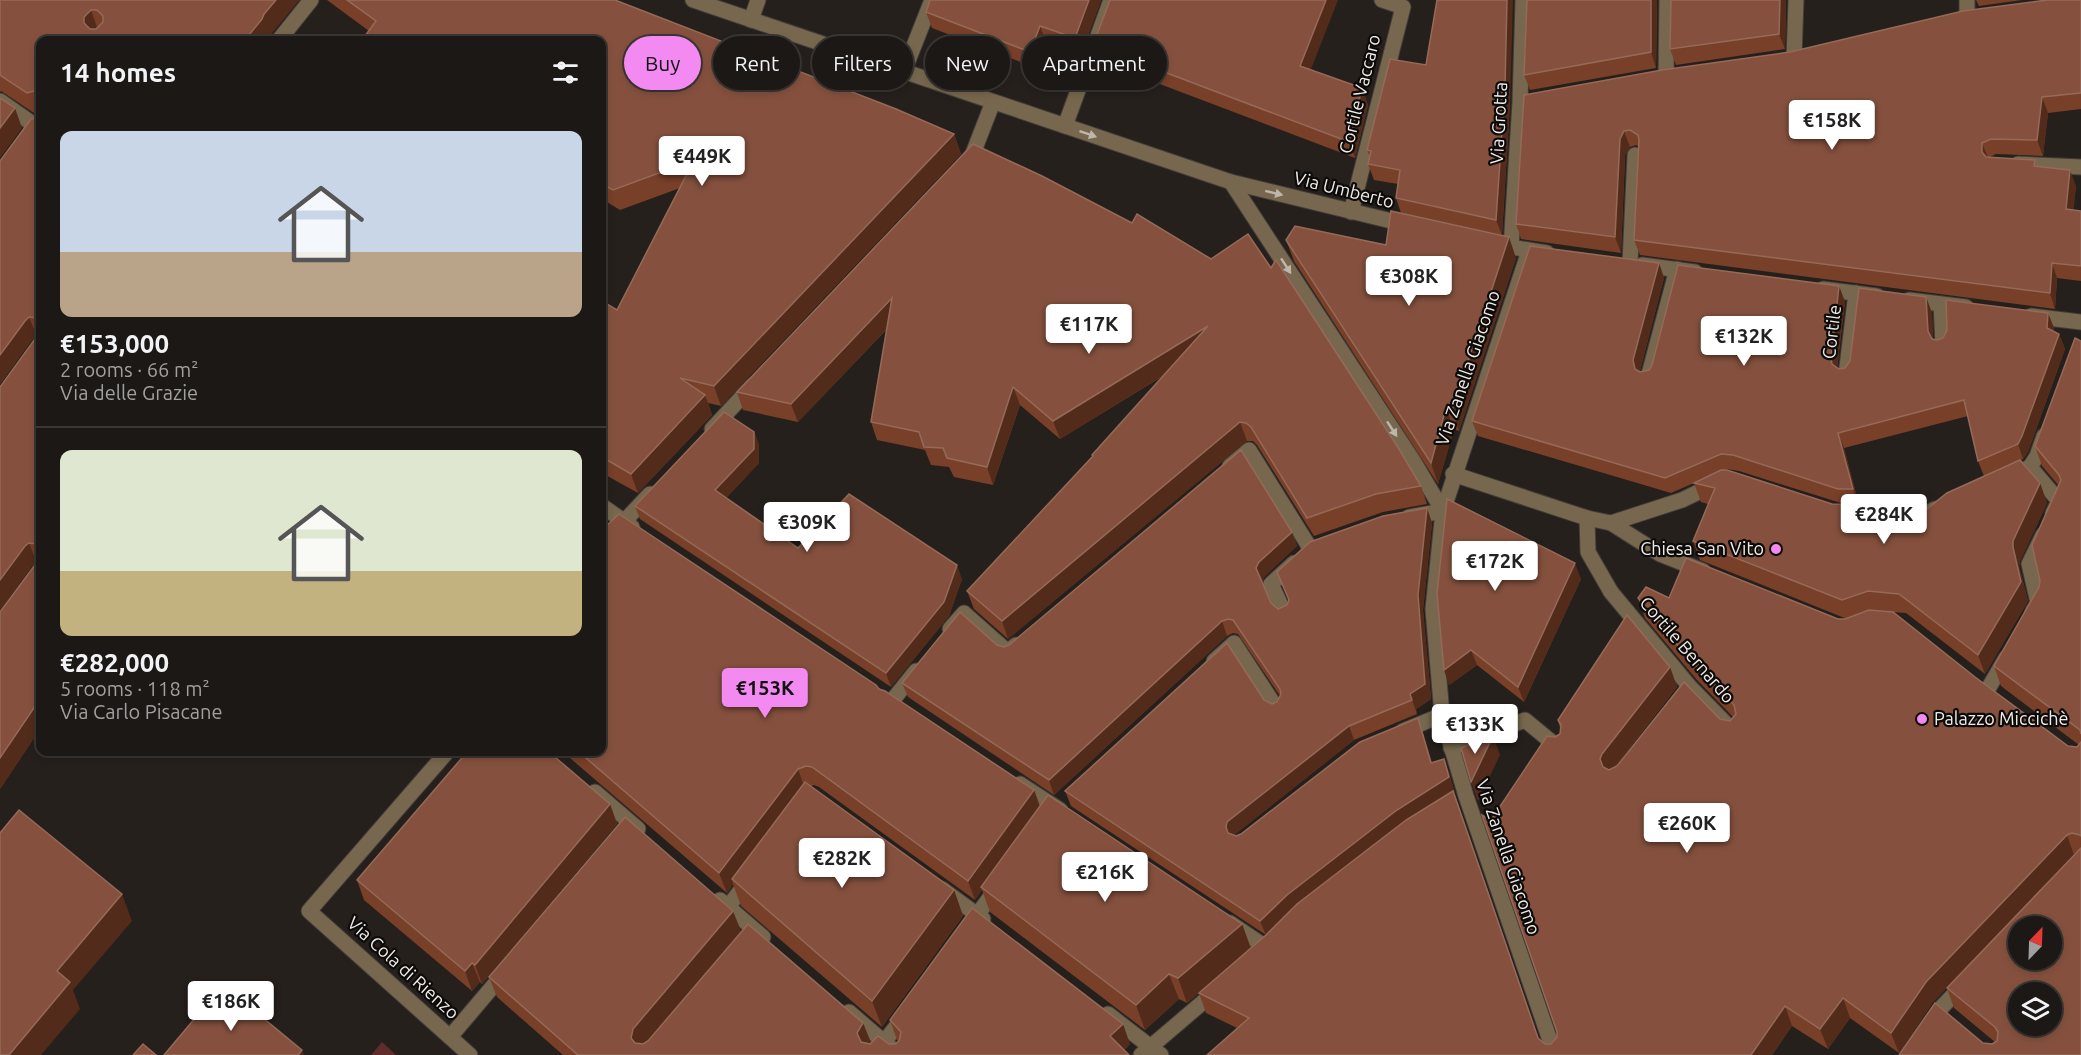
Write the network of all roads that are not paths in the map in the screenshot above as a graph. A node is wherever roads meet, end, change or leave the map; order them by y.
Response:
1 (311, 0) edge
2 (693, 0) edge
3 (758, 0) edge
4 (932, 0) edge
5 (1111, 0) edge
6 (1382, 0) edge
7 (1523, 0) edge
8 (1667, 0) edge
9 (1796, 0) edge
10 (1967, 0) edge
11 (1967, 17) edge
12 (751, 20) junction
13 (282, 36) edge
14 (812, 40) edge
15 (913, 48) edge
16 (1776, 62) edge
17 (913, 74) edge
18 (1666, 76) edge
19 (0, 101) edge
20 (993, 102) junction
21 (36, 123) edge
22 (1065, 126) junction
23 (36, 128) edge
24 (24, 142) edge
25 (1635, 156) dead end
26 (2006, 164) edge
27 (2081, 166) edge
28 (956, 173) edge
29 (1231, 182) junction
30 (1351, 212) junction
31 (1420, 227) edge
32 (1477, 240) edge
33 (1511, 248) junction
34 (1529, 251) junction
35 (1563, 255) edge
36 (1677, 269) junction
37 (1710, 274) edge
38 (1811, 287) edge
39 (1856, 293) junction
40 (1941, 304) junction
41 (1976, 309) edge
42 (2011, 313) edge
43 (2081, 322) edge
44 (1944, 346) edge
45 (1846, 375) edge
46 (761, 377) edge
47 (1648, 378) edge
48 (2048, 425) edge
49 (705, 436) edge
50 (2030, 467) junction
51 (1222, 472) edge
52 (1453, 474) junction
53 (1726, 479) edge
54 (2000, 481) edge
55 (656, 487) edge
56 (1949, 503) edge
57 (606, 509) edge
58 (1443, 511) junction
59 (1832, 511) edge
60 (1587, 518) junction
61 (1397, 519) edge
62 (624, 521) junction
63 (1611, 523) junction
64 (644, 534) edge
65 (606, 541) edge
66 (1716, 577) edge
67 (1285, 614) edge
68 (2027, 622) edge
69 (1026, 637) edge
70 (942, 639) edge
71 (2016, 641) edge
72 (928, 657) edge
73 (1200, 674) edge
74 (1988, 688) edge
75 (892, 701) edge
76 (1276, 709) edge
77 (1442, 716) junction
78 (1734, 732) edge
79 (1391, 736) edge
80 (1451, 748) junction
81 (1558, 748) edge
82 (444, 756) edge
83 (1007, 776) edge
84 (582, 780) edge
85 (1074, 820) edge
86 (649, 838) edge
87 (756, 869) edge
88 (1010, 870) edge
89 (929, 879) edge
90 (711, 891) edge
91 (728, 907) junction
92 (977, 914) junction
93 (1219, 916) edge
94 (996, 928) edge
95 (957, 942) edge
96 (772, 945) edge
97 (1267, 948) edge
98 (518, 957) edge
99 (1973, 974) edge
100 (1231, 978) edge
101 (841, 1005) edge
102 (1096, 1005) edge
103 (911, 1006) edge
104 (450, 1037) junction
105 (885, 1042) junction
106 (1151, 1052) edge
107 (470, 1055) edge
108 (874, 1055) edge
109 (899, 1055) edge
110 (1555, 1055) edge
111 (1908, 1055) edge

1 - 13 street
2 - 12 street, Via Umberto
3 - 12 street
4 - 15 street
5 - 22 street
6 - 30 street, Cortile Vaccaro
7 - 33 street, Via Grotta
8 - 18 street
9 - 16 street
10 - 11 street
12 - 14 street, Via Umberto
17 - 20 street, Via Umberto
19 - 21 street
20 - 22 street, Via Umberto
20 - 28 street
22 -> 29 street, Via Umberto
23 - 24 street
25 - 36 street
26 - 27 street
29 -> 30 street, Via Umberto
29 -> 58 street
30 - 31 street, Via Umberto
32 - 33 street
33 - 34 street
34 - 35 street
34 - 52 street, Via Zanella Giacomo
36 - 37 street
36 - 47 street
38 - 39 street
39 - 40 street
39 - 45 street, Cortile
40 - 41 street
40 - 44 street
42 - 43 street
46 - 49 street
48 - 50 street
50 - 54 street
50 - 68 street
51 - 67 street
52 - 58 street, Via Zanella Giacomo
52 - 60 street
53 - 63 street
55 - 62 street
56 - 59 street
57 - 62 street
58 - 61 street
58 - 77 street, Via Zanella Giacomo
60 - 63 street
60 - 78 street, Cortile Bernardo
62 - 64 street
62 - 65 street
63 - 66 street
69 - 70 street
71 - 74 street
72 - 75 street
73 - 76 street
77 - 79 street
77 - 80 street, Via Zanella Giacomo
80 - 81 street
80 - 110 street, Via Zanella Giacomo
82 - 104 street, Via Cola di Rienzo
83 - 85 street
84 - 86 street
87 - 91 street
88 - 92 street
89 - 92 street
90 - 91 street
91 - 96 street
92 - 94 street
92 - 95 street
93 - 97 street
98 - 104 street
99 - 111 street
100 - 106 street
101 - 105 street
102 - 106 street
103 - 105 street
104 - 107 street, Via Cola di Rienzo
105 - 108 street
105 - 109 street

